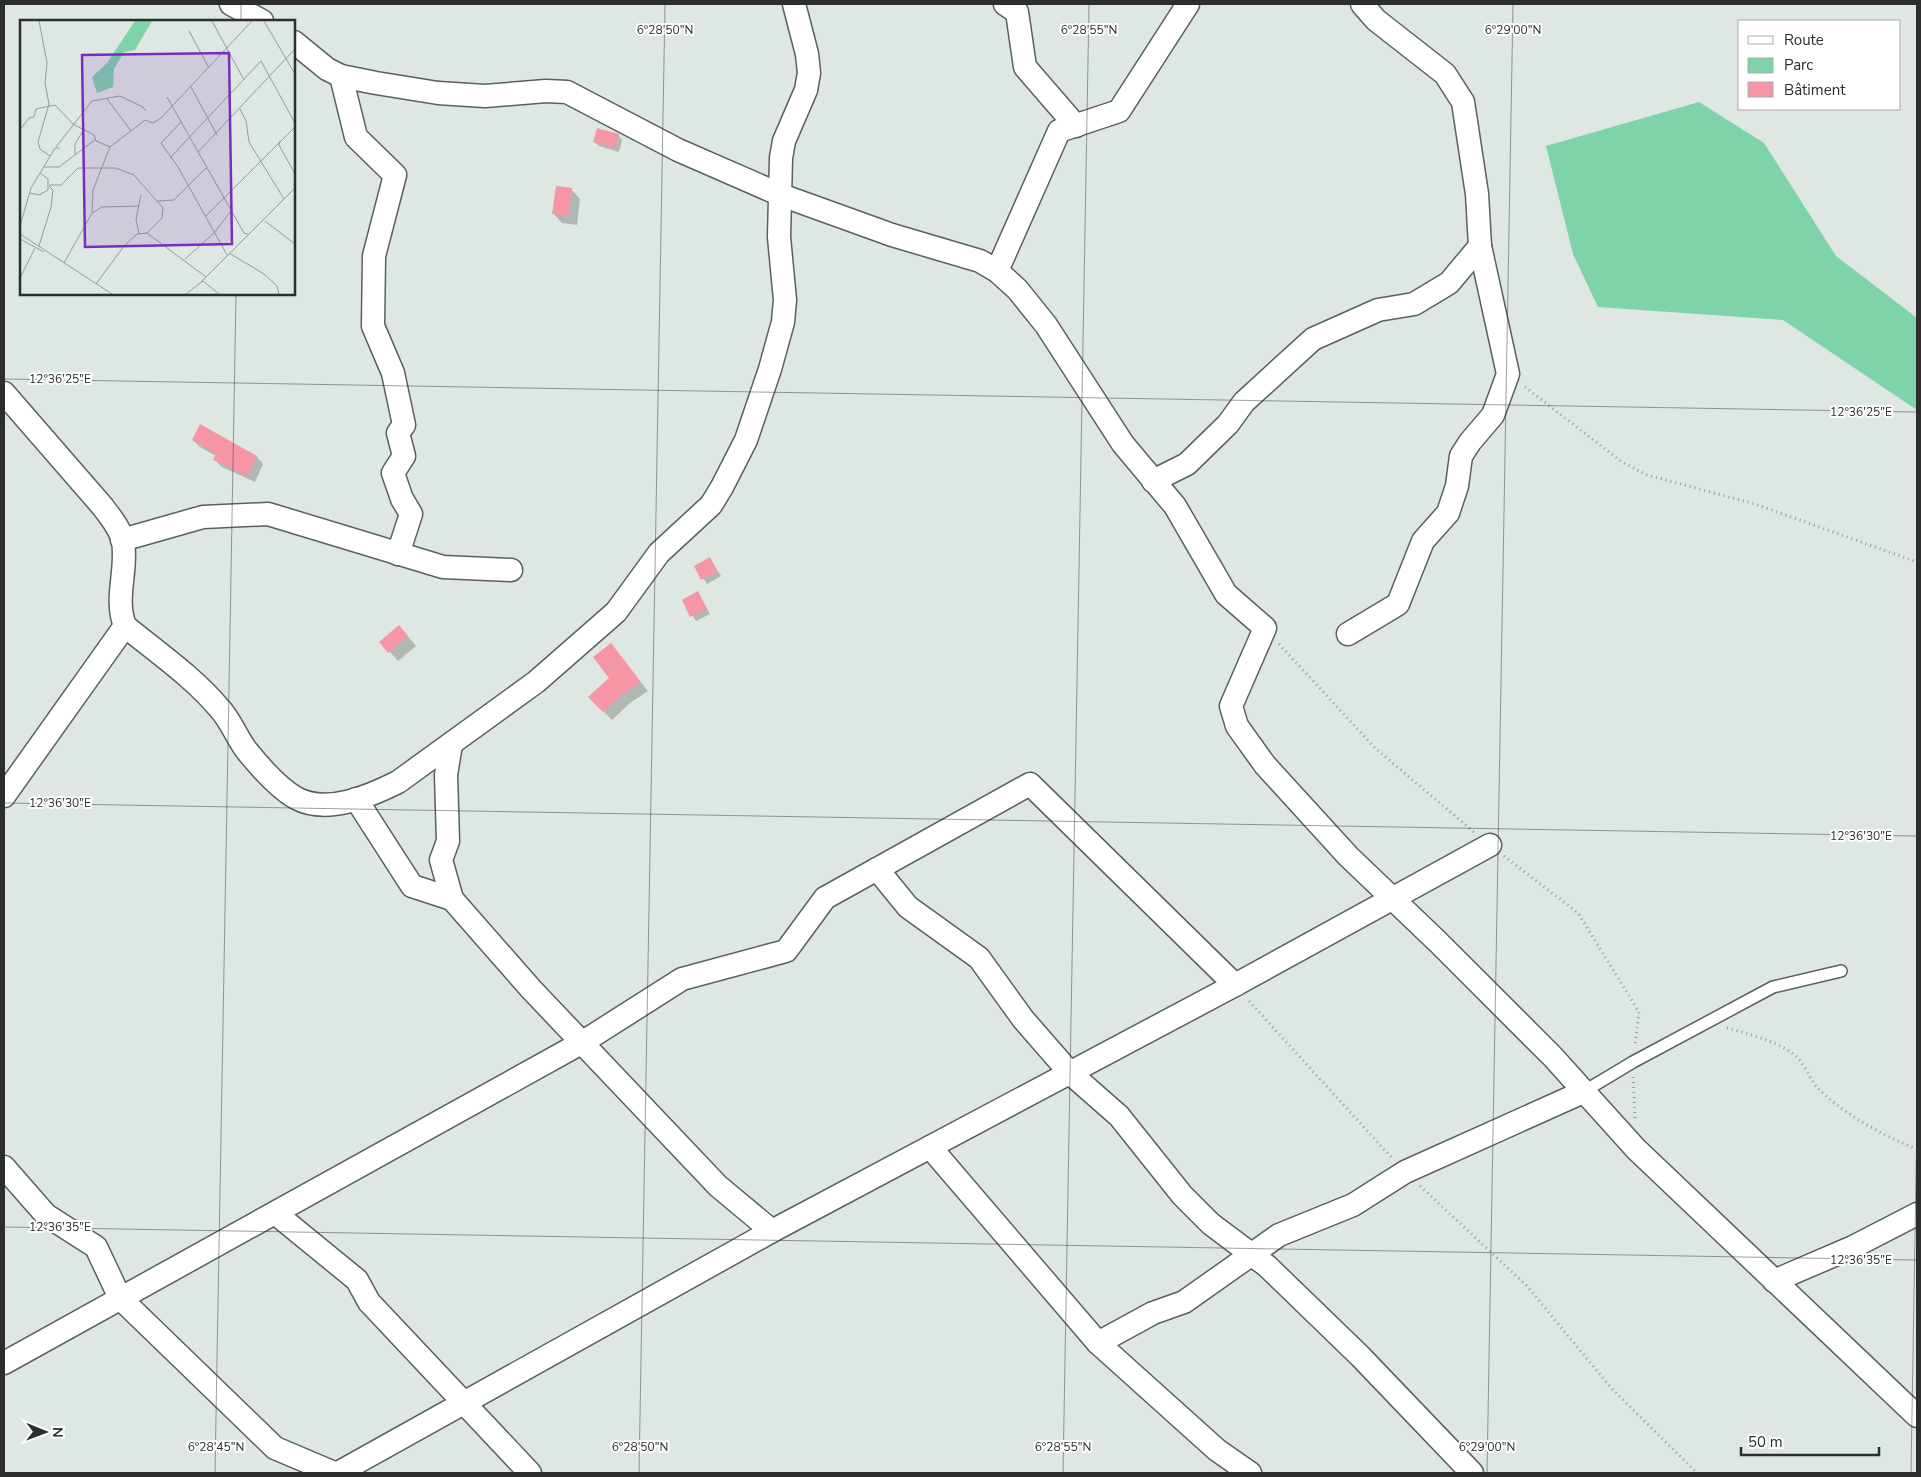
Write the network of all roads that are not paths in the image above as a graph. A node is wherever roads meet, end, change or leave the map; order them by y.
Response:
1 (231, 4) edge
2 (794, 4) edge
3 (1005, 4) edge
4 (1362, 4) edge
5 (1184, 5) edge
6 (260, 20) edge
7 (295, 43) edge
8 (342, 76) junction
9 (1076, 126) junction
10 (781, 195) junction
11 (1480, 246) junction
12 (997, 272) junction
13 (4, 393) edge
14 (1153, 480) junction
15 (122, 540) junction
16 (398, 554) junction
17 (511, 570) dead end
18 (125, 626) junction
19 (1348, 634) dead end
20 (451, 744) junction
21 (4, 796) edge
22 (356, 799) junction
23 (1490, 845) road end
24 (877, 869) junction
25 (1392, 898) junction
26 (452, 899) junction
27 (1841, 971) dead end
28 (1235, 985) junction
29 (583, 1042) junction
30 (1070, 1073) junction
31 (1583, 1092) junction
32 (930, 1147) junction
33 (4, 1167) edge
34 (275, 1213) junction
35 (1917, 1214) edge
36 (772, 1231) junction
37 (1253, 1255) junction
38 (1774, 1281) junction
39 (120, 1298) junction
40 (1098, 1343) junction
41 (4, 1362) edge
42 (463, 1403) junction
43 (1917, 1416) edge
44 (336, 1473) edge
45 (530, 1473) edge
46 (1250, 1473) edge
47 (1472, 1473) edge

1 - 6 street
2 - 10 street
3 - 9 street
4 - 11 street
5 - 9 street
7 - 8 street
8 - 10 street
8 - 16 street
9 - 12 street
10 - 12 street
10 - 20 street
11 - 14 street
11 - 19 street
12 - 14 street
13 - 15 street
14 - 25 street
15 - 16 street
15 - 18 street
16 - 17 street
18 - 21 street
18 - 22 street
20 - 22 street
20 - 26 street
22 - 26 street
23 - 25 street
24 - 28 street
24 - 29 street
24 - 30 street
25 - 28 street
25 - 31 street
26 - 29 street
27 - 31 lane
28 - 30 street
29 - 34 street
29 - 36 street
30 - 32 street
30 - 37 street
31 - 37 street
31 - 38 street
32 - 36 street
32 - 40 street
33 - 39 street
34 - 39 street
34 - 42 street
35 - 38 street
36 - 42 street
37 - 40 street
37 - 47 street
38 - 43 street
39 - 41 street
39 - 44 street
40 - 46 street
42 - 44 street
42 - 45 street

